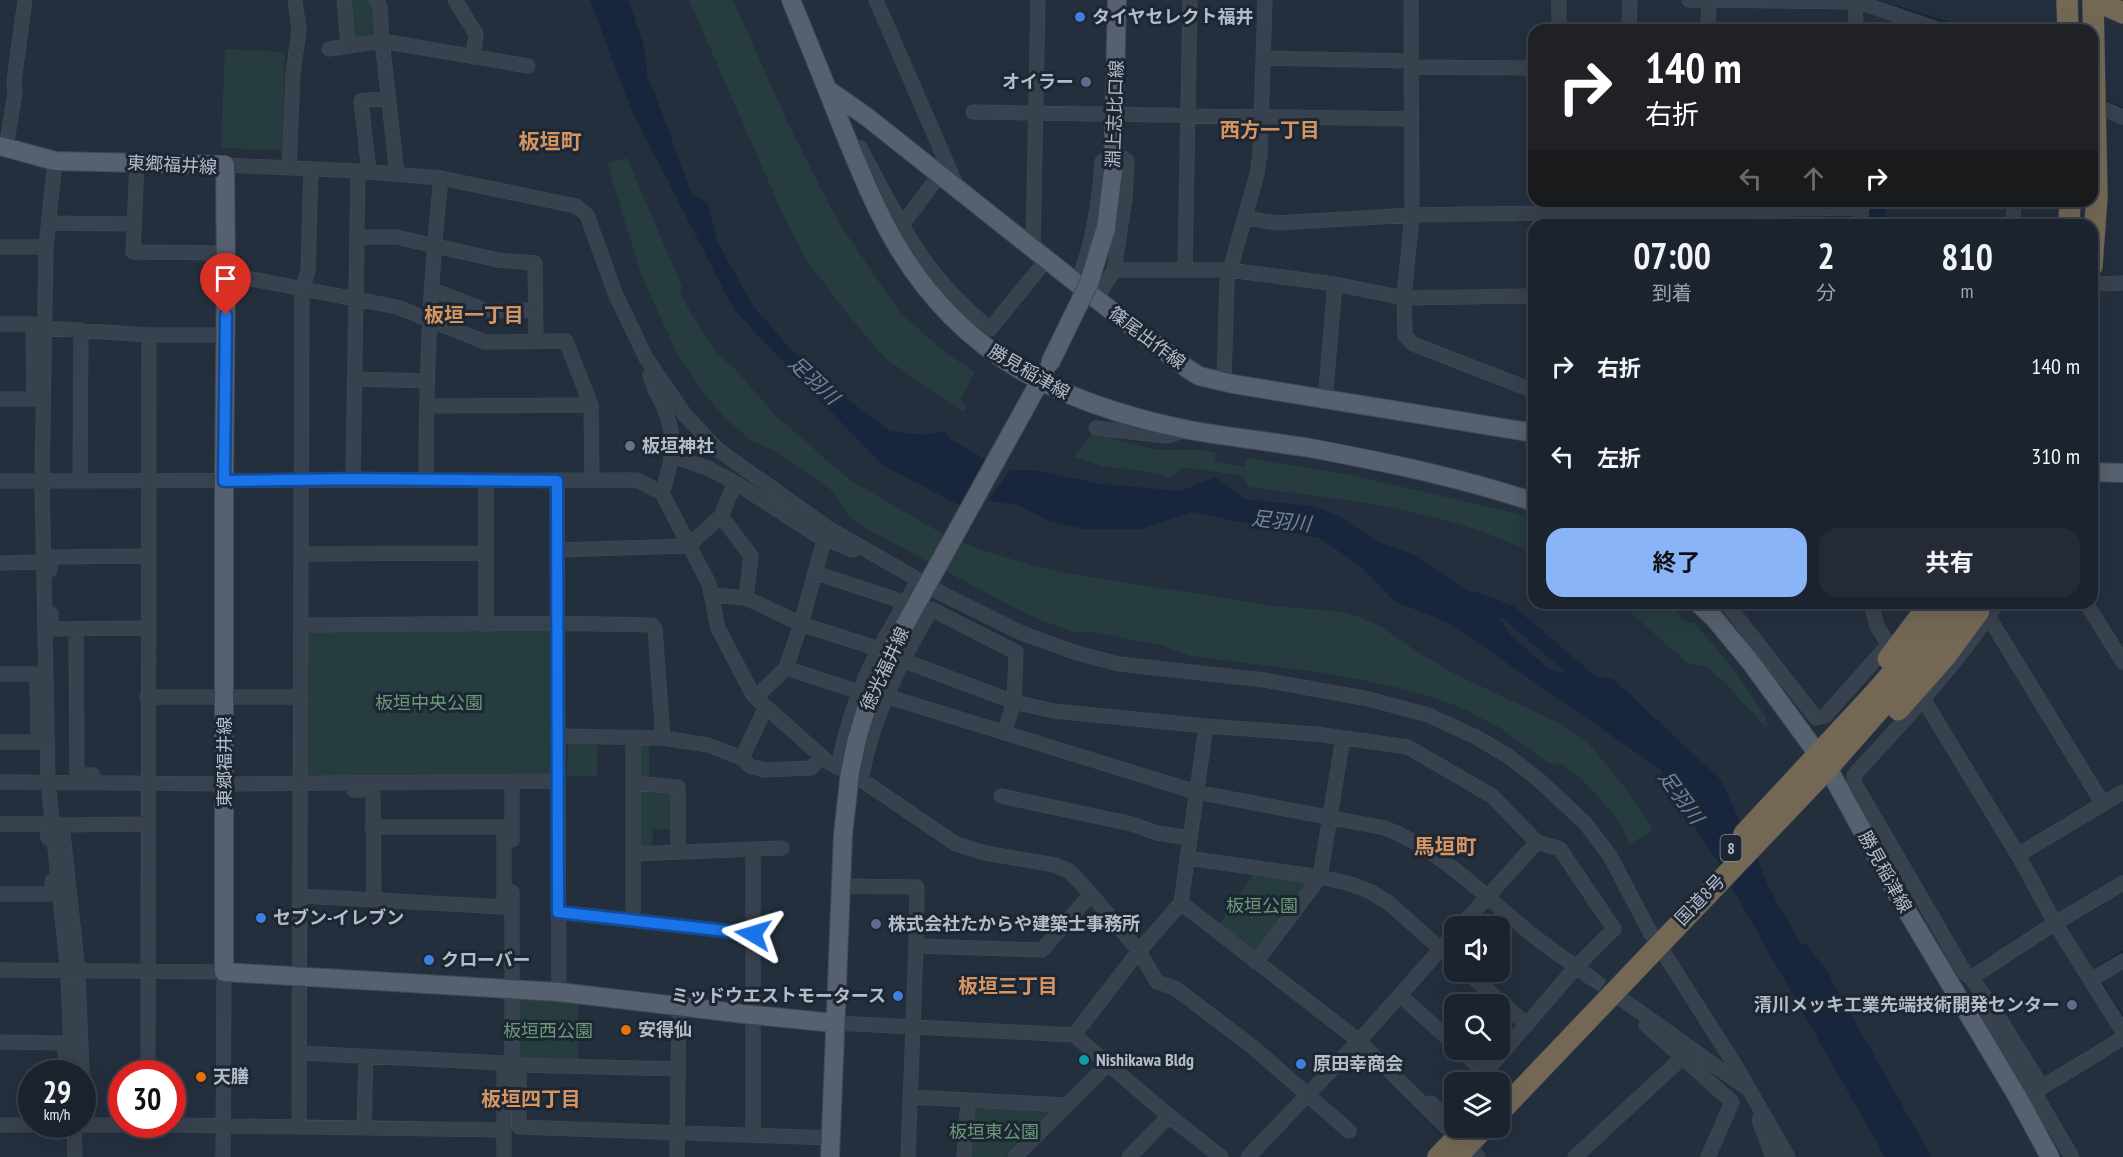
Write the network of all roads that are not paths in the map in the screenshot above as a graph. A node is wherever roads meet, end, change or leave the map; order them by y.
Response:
1 (25, 0) edge
2 (295, 0) edge
3 (344, 0) edge
4 (455, 0) edge
5 (791, 0) edge
6 (876, 0) edge
7 (1038, 0) edge
8 (1117, 0) edge
9 (1190, 0) edge
10 (1265, 0) edge
11 (1411, 0) edge
12 (1559, 0) edge
13 (1630, 0) edge
14 (1689, 0) edge
15 (1709, 0) edge
16 (2058, 0) edge
17 (2067, 0) edge
18 (2082, 0) edge
19 (2094, 0) edge
20 (1804, 1) edge
21 (1854, 1) edge
22 (381, 2) edge
23 (2123, 13) edge
24 (1559, 24) edge
25 (1629, 24) edge
26 (1708, 24) edge
27 (1856, 24) edge
28 (1922, 24) edge
29 (2058, 24) edge
30 (2068, 24) edge
31 (2083, 24) edge
32 (2094, 24) edge
33 (382, 41) junction
34 (348, 45) junction
35 (329, 49) dead end
36 (472, 57) junction
37 (1263, 58) junction
38 (1412, 64) junction
39 (528, 66) dead end
40 (1528, 68) edge
41 (827, 89) junction
42 (388, 98) junction
43 (2098, 106) edge
44 (973, 112) dead end
45 (1037, 112) junction
46 (1115, 114) junction
47 (1188, 115) junction
48 (1260, 116) junction
49 (2123, 117) edge
50 (1412, 119) junction
51 (3, 147) edge
52 (851, 150) junction
53 (1114, 152) junction
54 (55, 161) junction
55 (137, 163) junction
56 (225, 165) junction
57 (289, 168) junction
58 (311, 169) junction
59 (364, 172) junction
60 (397, 174) junction
61 (940, 174) junction
62 (441, 178) junction
63 (957, 187) junction
64 (1693, 207) edge
65 (1626, 212) edge
66 (1559, 213) edge
67 (1412, 215) junction
68 (1245, 218) junction
69 (49, 223) junction
70 (135, 224) junction
71 (902, 225) junction
72 (1106, 228) joint
73 (357, 237) junction
74 (433, 246) junction
75 (0, 247) edge
76 (46, 247) junction
77 (226, 253) junction
78 (1040, 253) junction
79 (1185, 269) junction
80 (1114, 270) junction
81 (1229, 270) junction
82 (226, 274) junction
83 (2123, 283) edge
84 (1077, 284) junction
85 (1335, 284) junction
86 (2098, 284) edge
87 (302, 289) junction
88 (430, 289) junction
89 (1528, 296) edge
90 (1404, 298) junction
91 (356, 299) junction
92 (1096, 299) junction
93 (536, 310) junction
94 (429, 321) junction
95 (0, 324) edge
96 (45, 328) junction
97 (81, 330) junction
98 (149, 335) junction
99 (226, 335) junction
100 (536, 342) junction
101 (646, 358) junction
102 (355, 379) junction
103 (428, 381) junction
104 (1224, 382) junction
105 (1038, 386) junction
106 (1528, 389) edge
107 (0, 399) edge
108 (1326, 400) junction
109 (591, 405) junction
110 (427, 406) junction
111 (1096, 428) dead end
112 (1186, 429) junction
113 (1528, 432) edge
114 (673, 456) junction
115 (2098, 472) edge
116 (2123, 473) edge
117 (353, 479) junction
118 (302, 480) junction
119 (426, 480) junction
120 (592, 480) junction
121 (0, 481) edge
122 (42, 481) junction
123 (80, 481) junction
124 (148, 481) junction
125 (224, 481) junction
126 (486, 481) junction
127 (557, 481) junction
128 (735, 483) junction
129 (662, 493) junction
130 (1528, 500) edge
131 (721, 516) junction
132 (824, 540) junction
133 (688, 546) junction
134 (557, 550) junction
135 (485, 553) junction
136 (302, 554) junction
137 (874, 554) junction
138 (148, 556) junction
139 (44, 562) junction
140 (0, 563) edge
141 (816, 573) junction
142 (921, 589) junction
143 (712, 595) junction
144 (746, 598) junction
145 (1704, 609) edge
146 (1712, 609) edge
147 (1731, 609) edge
148 (1873, 609) edge
149 (1916, 609) edge
150 (1927, 609) edge
151 (1944, 609) edge
152 (1981, 609) edge
153 (1982, 609) edge
154 (1984, 609) edge
155 (2090, 609) edge
156 (558, 622) junction
157 (301, 624) junction
158 (486, 624) junction
159 (801, 624) junction
160 (148, 628) junction
161 (76, 629) junction
162 (1758, 643) junction
163 (1888, 645) junction
164 (879, 649) junction
165 (902, 660) junction
166 (2123, 662) edge
167 (786, 668) junction
168 (0, 674) edge
169 (886, 696) junction
170 (147, 697) junction
171 (225, 697) junction
172 (301, 697) junction
173 (863, 699) junction
174 (1881, 699) junction
175 (1924, 699) junction
176 (761, 702) junction
177 (1014, 702) junction
178 (1206, 726) junction
179 (1004, 733) junction
180 (557, 736) junction
181 (633, 738) junction
182 (663, 738) junction
183 (1343, 738) junction
184 (0, 742) edge
185 (822, 757) junction
186 (742, 758) junction
187 (1819, 766) junction
188 (850, 774) junction
189 (147, 779) junction
190 (554, 781) dead end
191 (0, 782) edge
192 (48, 782) junction
193 (512, 782) junction
194 (633, 783) junction
195 (225, 784) junction
196 (301, 787) junction
197 (1197, 792) junction
198 (2123, 792) edge
199 (1001, 796) dead end
200 (2103, 804) junction
201 (1330, 816) junction
202 (0, 824) edge
203 (148, 824) junction
204 (372, 827) junction
205 (1190, 838) junction
206 (1537, 842) junction
207 (782, 848) dead end
208 (753, 849) junction
209 (678, 852) junction
210 (633, 854) junction
211 (2018, 855) junction
212 (1187, 858) junction
213 (1320, 878) junction
214 (2123, 883) edge
215 (841, 886) junction
216 (0, 894) edge
217 (1091, 894) junction
218 (301, 896) junction
219 (1487, 897) junction
220 (374, 900) junction
221 (1180, 903) junction
222 (558, 912) junction
223 (1470, 916) edge
224 (633, 919) junction
225 (2055, 923) junction
226 (753, 934) junction
227 (1655, 939) junction
228 (916, 946) junction
229 (1444, 946) edge
230 (1441, 949) junction
231 (1139, 951) junction
232 (1444, 952) edge
233 (2123, 961) edge
234 (1256, 963) junction
235 (1576, 967) junction
236 (0, 970) edge
237 (71, 971) junction
238 (147, 972) junction
239 (224, 972) junction
240 (301, 976) junction
241 (1591, 978) tunnel mouth
242 (1971, 978) junction
243 (2092, 980) junction
244 (1478, 982) edge
245 (559, 992) junction
246 (1400, 995) junction
247 (1623, 1000) tunnel mouth
248 (679, 1006) junction
249 (753, 1015) junction
250 (1651, 1020) junction
251 (1971, 1020) junction
252 (835, 1023) junction
253 (1527, 1025) junction
254 (912, 1028) junction
255 (2123, 1032) edge
256 (1074, 1035) junction
257 (1444, 1035) edge
258 (2123, 1038) edge
259 (1359, 1041) junction
260 (0, 1042) edge
261 (300, 1053) junction
262 (366, 1056) junction
263 (1683, 1057) junction
264 (65, 1060) edge
265 (72, 1060) edge
266 (81, 1060) edge
267 (148, 1060) edge
268 (1108, 1064) junction
269 (678, 1069) junction
270 (1485, 1072) edge
271 (1397, 1079) junction
272 (1510, 1082) edge
273 (1749, 1090) junction
274 (2038, 1090) junction
275 (1308, 1094) junction
276 (910, 1097) junction
277 (968, 1100) junction
278 (1510, 1101) edge
279 (1066, 1105) junction
280 (1758, 1106) junction
281 (1444, 1113) edge
282 (1169, 1116) junction
283 (1444, 1123) edge
284 (0, 1125) edge
285 (18, 1125) edge
286 (186, 1125) edge
287 (223, 1125) junction
288 (299, 1125) junction
289 (364, 1127) junction
290 (504, 1130) junction
291 (1349, 1131) dead end
292 (677, 1132) junction
293 (753, 1135) junction
294 (77, 1138) edge
295 (831, 1138) junction
296 (1444, 1138) edge
297 (1479, 1138) edge
298 (1471, 1156) edge
299 (75, 1157) edge
300 (223, 1157) edge
301 (504, 1157) edge
302 (512, 1157) edge
303 (677, 1157) edge
304 (830, 1157) edge
305 (908, 1157) edge
306 (964, 1157) edge
307 (1015, 1157) edge
308 (1129, 1157) edge
309 (1221, 1157) edge
310 (1248, 1157) edge
311 (1438, 1157) edge
312 (1575, 1157) edge
313 (1708, 1157) edge
314 (1773, 1157) edge
315 (1788, 1157) edge
316 (2050, 1157) edge
317 (2072, 1157) edge

1 - 51 street
2 - 57 street
3 - 34 street
4 - 36 street
5 - 41 main road, 勝見稲津線
6 - 63 street
7 - 45 street
8 - 46 main road, 淵上志比口線
9 - 47 street
10 - 37 street
11 - 38 street
12 - 24 street
13 - 25 street
14 - 15 street
15 - 20 street
15 - 26 street
16 - 29 highway
17 - 30 highway
18 - 31 highway
19 - 23 highway
19 - 32 highway
20 - 21 street
21 - 27 street
21 - 28 street
22 - 33 street
33 - 34 street
33 - 36 street
33 - 42 street
34 - 35 street
36 - 39 street
37 - 38 street
37 - 48 street
38 - 40 street
38 - 50 street
41 - 52 main road, 勝見稲津線
41 - 61 main road, 篠尾出作線
42 - 59 street
42 - 60 street
43 - 49 street
44 - 45 street
45 - 46 street
45 - 78 street
46 - 47 street
46 - 53 main road, 淵上志比口線
47 - 48 street
47 - 79 street
48 - 50 street
48 - 68 street
50 - 67 street
51 - 54 main road, 東郷福井線
52 - 71 street
52 - 105 main road, 勝見稲津線
53 - 72 main road, 淵上志比口線
53 - 80 street
53 - 84 street
54 - 55 main road, 東郷福井線
54 - 69 street
55 - 56 main road, 東郷福井線
55 - 70 street
56 - 57 street
56 - 77 main road, 東郷福井線
57 - 58 street
58 - 59 street
58 - 87 street
59 - 60 street
59 - 73 street
60 - 62 street
61 - 63 main road, 篠尾出作線
61 - 71 street
62 - 74 street
62 - 101 street
63 - 78 main road, 篠尾出作線
64 - 65 street
65 - 66 street
66 - 67 street
67 - 68 street
67 - 90 street
68 - 81 street
69 - 70 street
69 - 76 street
70 - 77 street
71 - 78 street
72 - 105 main road, 徳光福井線, bridge
73 - 74 street
73 - 91 street
74 - 88 street
74 - 93 street
75 - 76 street
76 - 96 street
77 - 82 main road, 東郷福井線
78 - 84 main road, 篠尾出作線
79 - 80 street
79 - 81 street
80 - 92 street
81 - 85 street
81 - 104 street
82 - 87 street
82 - 99 main road, 東郷福井線
83 - 86 street
84 - 92 main road, 篠尾出作線
85 - 90 street
85 - 108 street
87 - 91 street
87 - 118 street
88 - 93 street
88 - 94 street
89 - 90 street
90 - 106 street
91 - 94 street
91 - 102 street
92 - 104 main road, 篠尾出作線
93 - 100 street
94 - 100 street
94 - 103 street
95 - 107 street
96 - 97 street
96 - 122 street
97 - 98 street
97 - 123 street
98 - 99 street
98 - 124 street
99 - 125 main road, 東郷福井線
100 - 109 street
101 - 114 street
101 - 137 street
102 - 103 street
102 - 117 street
103 - 110 street
104 - 108 main road, 篠尾出作線
105 - 112 main road, 勝見稲津線
105 - 142 main road, 徳光福井線
108 - 113 main road, 篠尾出作線
109 - 110 street
109 - 120 street
110 - 119 street
111 - 112 street
112 - 130 main road, 勝見稲津線
114 - 128 street
114 - 129 street
115 - 116 main road
117 - 118 street
117 - 119 street
118 - 125 street
118 - 136 street
119 - 126 street
120 - 127 street
120 - 129 street
121 - 122 street
122 - 123 street
122 - 139 street
123 - 124 street
124 - 125 street
124 - 138 street
125 - 171 main road, 東郷福井線
126 - 127 street
126 - 135 street
127 - 134 street
128 - 131 street
128 - 132 street
129 - 133 street
131 - 133 street
131 - 144 street
132 - 137 street
132 - 141 street
133 - 134 street
133 - 143 street
134 - 156 street
135 - 136 street
135 - 158 street
136 - 157 street
137 - 142 street
138 - 160 street
138 - 161 street
139 - 140 street
139 - 192 street
141 - 142 street
141 - 159 street
142 - 164 street
142 - 173 main road, 徳光福井線
142 - 227 street
143 - 144 street
143 - 176 street
144 - 159 street
145 - 187 main road, 勝見稲津線
146 - 162 street
147 - 162 street
148 - 163 street
149 - 163 street
150 - 174 highway, bridge
151 - 174 highway, 国道8号 / 8, bridge
152 - 174 highway, 国道8号 / 8, bridge
153 - 175 street
154 - 200 street
155 - 166 street
156 - 158 street
156 - 180 street
156 - 182 street
157 - 158 street
157 - 172 street
159 - 164 street
159 - 167 street
160 - 161 street
160 - 170 street
161 - 189 street
162 - 163 street
163 - 175 street
164 - 173 street
165 - 169 street
165 - 177 street
165 - 177 street
167 - 173 street
167 - 176 street
168 - 184 street
169 - 179 street
169 - 188 street
170 - 171 street
170 - 189 street
171 - 172 street
171 - 195 main road, 東郷福井線
172 - 196 street
173 - 188 main road, 徳光福井線
174 - 187 highway, 国道8号 / 8
175 - 211 street
175 - 242 street
176 - 185 street
176 - 186 street
177 - 178 street
177 - 179 street
178 - 183 street
178 - 197 street
179 - 197 street
180 - 181 street
180 - 222 street
181 - 182 street
181 - 194 street
182 - 186 street
183 - 201 street
183 - 206 street
185 - 186 street
185 - 188 street
187 - 227 highway, 国道8号 / 8
187 - 251 main road, 勝見稲津線
188 - 215 main road, 徳光福井線
188 - 217 street
189 - 192 street
189 - 195 street
189 - 203 street
190 - 193 street
191 - 192 street
192 - 237 street
193 - 196 street
193 - 302 street
194 - 209 street
194 - 210 street
195 - 196 street
195 - 239 main road, 東郷福井線
196 - 204 street
196 - 218 street
197 - 201 street
197 - 205 street
198 - 200 street
199 - 205 street
200 - 211 street
201 - 213 street
201 - 219 street
202 - 216 street
203 - 237 street
203 - 238 street
204 - 220 street
204 - 220 street
205 - 212 street
206 - 219 street
206 - 235 street
207 - 208 street
208 - 209 street
208 - 226 street
209 - 210 street
210 - 224 street
211 - 225 street
212 - 213 street
212 - 221 street
213 - 230 street
213 - 234 street
214 - 225 street
215 - 228 street
215 - 252 main road, 徳光福井線
217 - 228 street
217 - 231 street
218 - 220 street
218 - 240 street
219 - 223 street
219 - 235 street
221 - 231 street
221 - 234 street
222 - 224 street
222 - 245 street
224 - 226 street
225 - 242 street
225 - 243 street
226 - 249 street
227 - 272 highway, 国道8号 / 8
227 - 273 street
227 - 278 highway, 国道8号 / 8
228 - 254 street
229 - 230 street
230 - 232 street
230 - 246 street
231 - 256 street
231 - 275 street
233 - 243 street
234 - 259 street
235 - 241 street
235 - 253 street
236 - 237 street
237 - 238 street
237 - 265 street
237 - 266 street
238 - 239 street
238 - 267 street
239 - 240 main road
239 - 287 street
240 - 245 main road
240 - 261 street
242 - 274 street
243 - 255 street
244 - 253 street
245 - 248 main road
246 - 257 street
246 - 259 street
247 - 250 street
248 - 249 main road
248 - 269 street
249 - 252 main road
249 - 293 street
250 - 263 street
250 - 273 street
251 - 274 street
251 - 316 main road, 勝見稲津線
252 - 254 street
252 - 295 main road, 徳光福井線
253 - 270 street
254 - 256 street
254 - 276 street
256 - 268 street
258 - 274 street
259 - 271 street
259 - 275 street
260 - 264 street
261 - 262 street
261 - 288 street
262 - 289 street
262 - 290 street
263 - 312 street
263 - 313 street
268 - 279 street
268 - 282 street
269 - 292 street
269 - 292 street
271 - 281 street
271 - 283 street
273 - 280 street
274 - 317 street
275 - 291 street
275 - 310 street
276 - 277 street
276 - 305 street
277 - 279 street
277 - 306 street
279 - 307 street
280 - 314 street
280 - 315 street
282 - 308 street
282 - 309 street
284 - 285 street
286 - 287 street
287 - 288 street
287 - 300 street
288 - 289 street
289 - 290 street
290 - 301 street
292 - 293 street
292 - 303 street
293 - 295 street
294 - 299 street
295 - 304 main road, 徳光福井線
296 - 311 highway
297 - 298 highway

